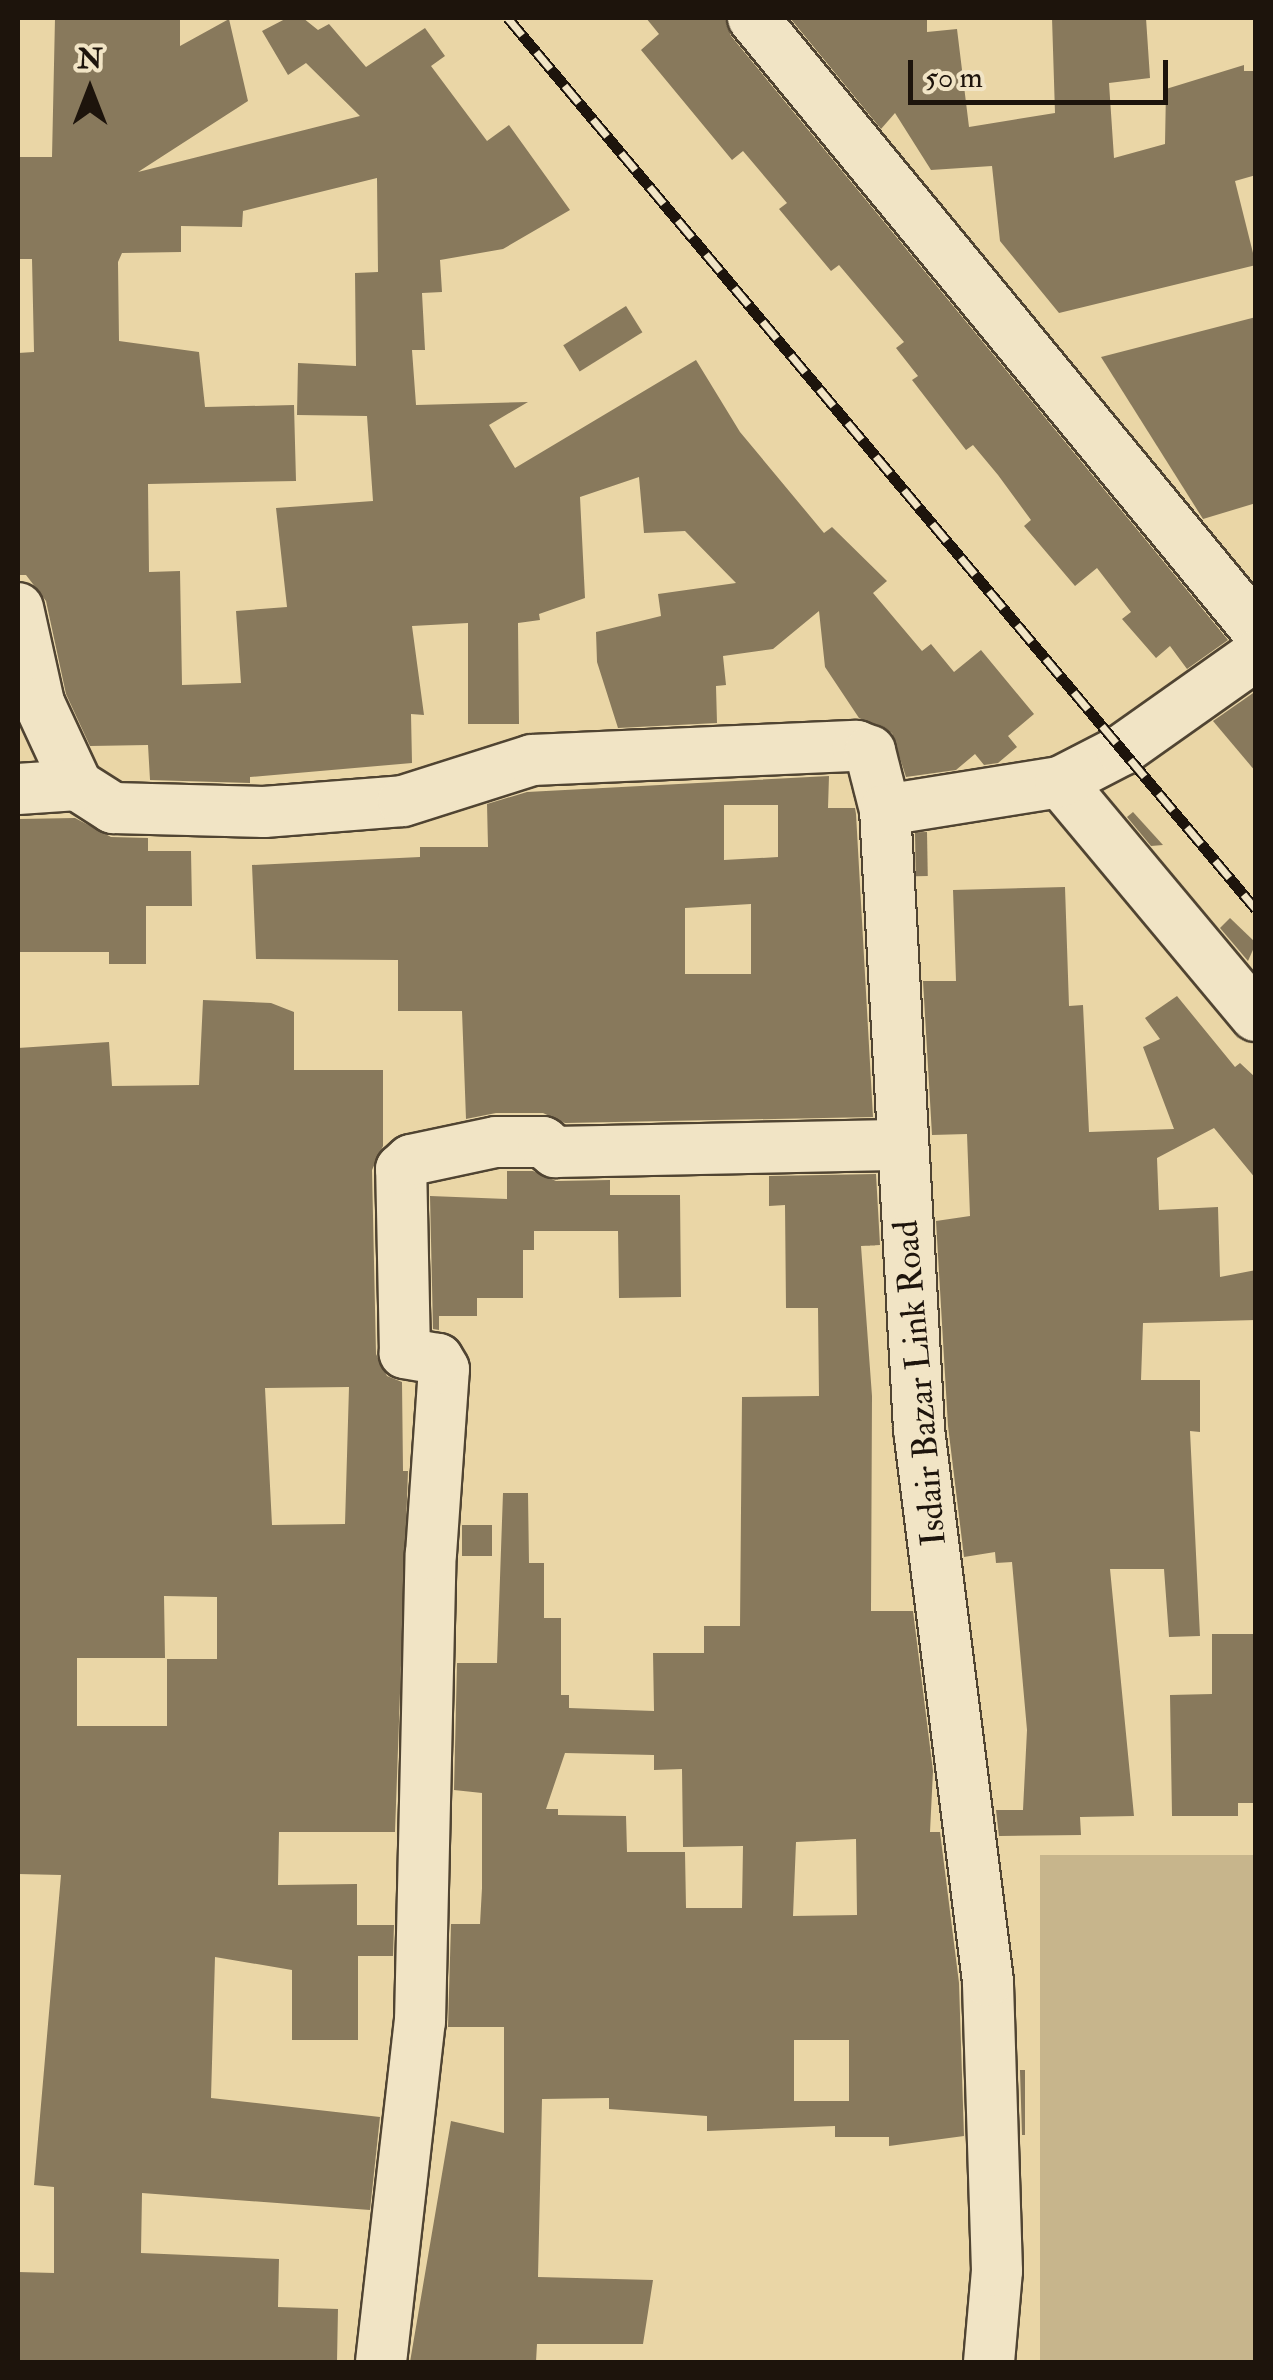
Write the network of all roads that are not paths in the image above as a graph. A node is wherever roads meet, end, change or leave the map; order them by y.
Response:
1 (754, 18) edge
2 (18, 608) edge
3 (1256, 629) edge
4 (1256, 654) edge
5 (1060, 782) junction
6 (76, 785) junction
7 (18, 788) edge
8 (885, 810) junction
9 (1256, 1016) edge
10 (902, 1145) junction
11 (381, 2362) edge
12 (989, 2362) edge

1 - 3 street
2 - 6 street
4 - 5 street
5 - 8 street
5 - 9 street
6 - 7 street
6 - 8 street, Isdair Bazar Link Road
8 - 10 street, Isdair Bazar Link Road
10 - 11 street
10 - 12 street, Isdair Bazar Link Road

